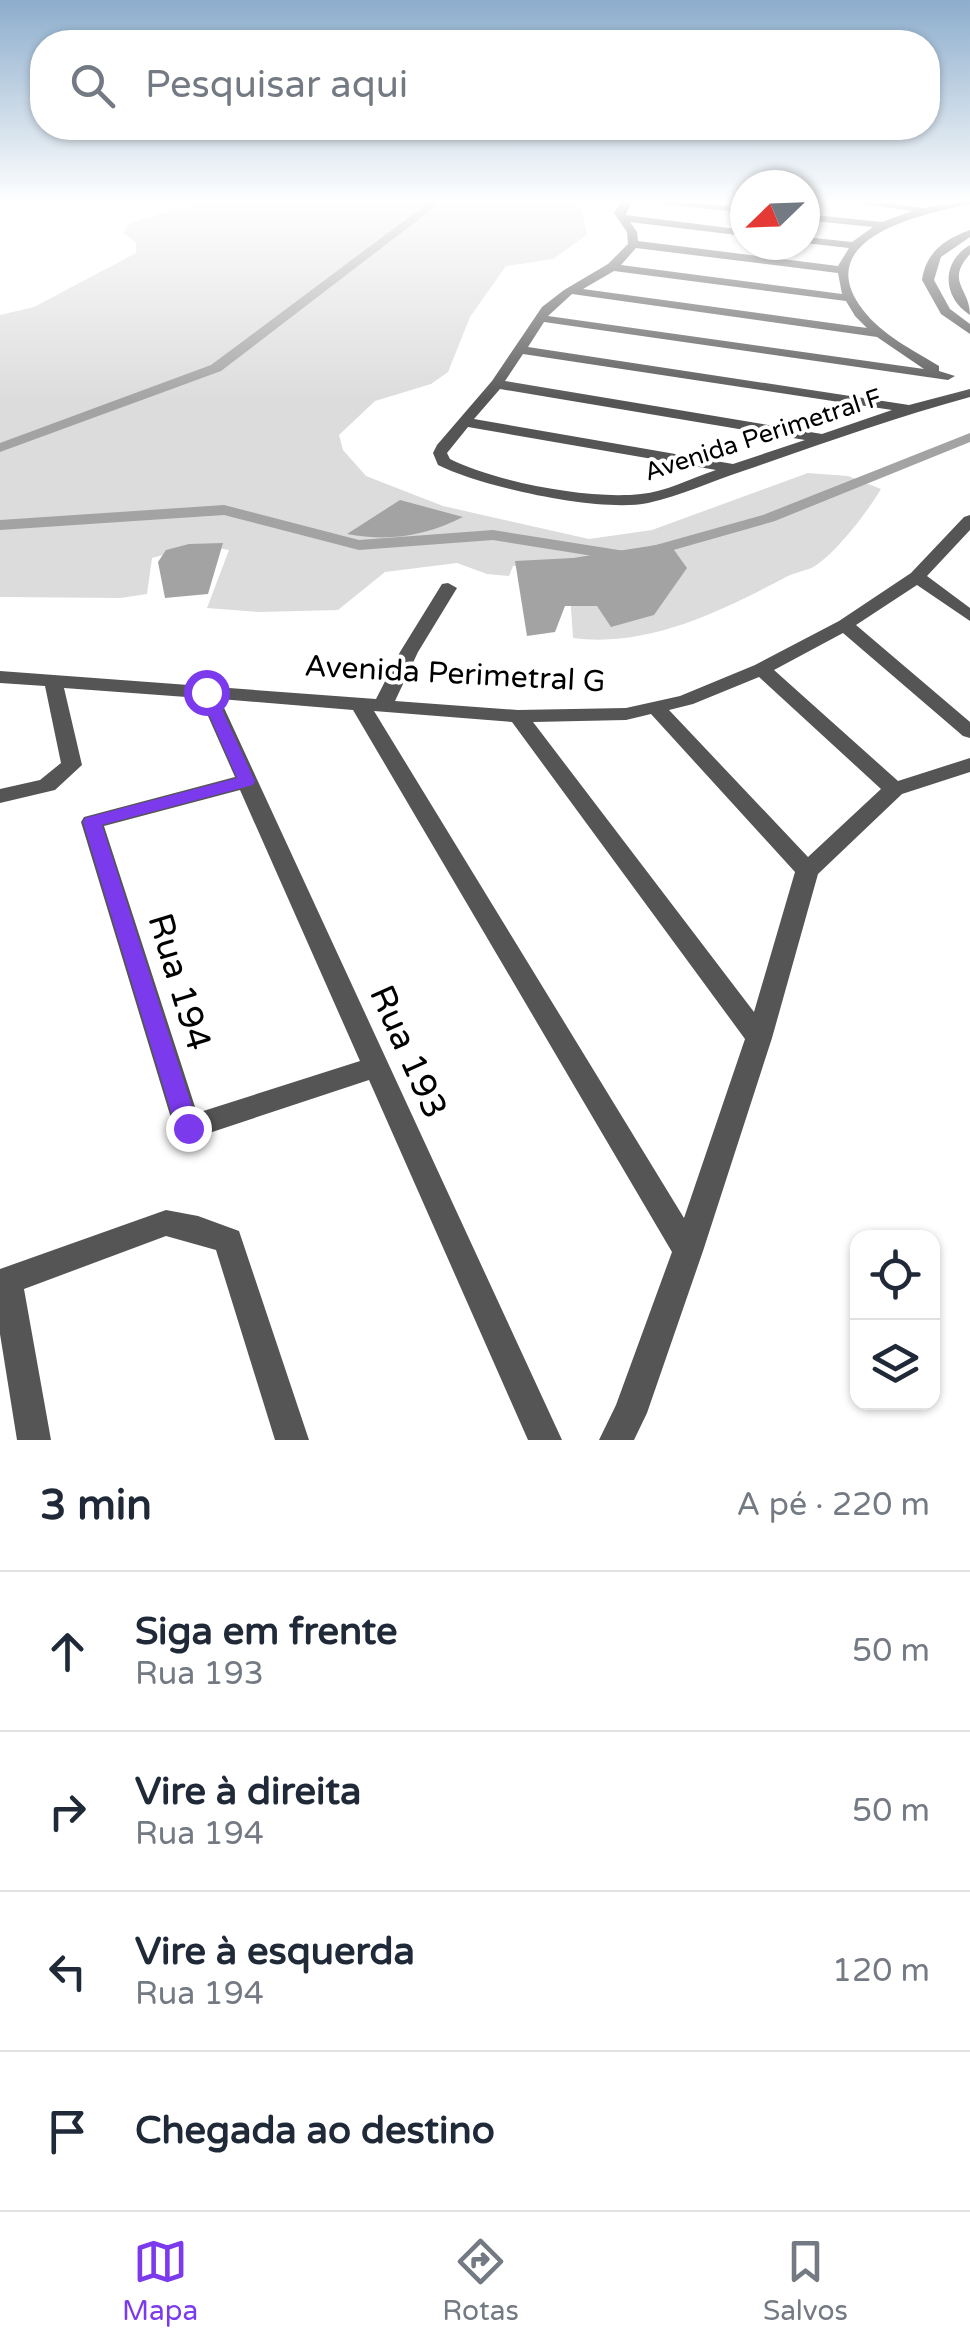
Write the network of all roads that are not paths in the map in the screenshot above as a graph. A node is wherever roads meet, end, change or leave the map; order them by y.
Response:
1 (819, 267) edge
2 (842, 267) edge
3 (930, 267) edge
4 (953, 267) edge
5 (617, 268) joint
6 (841, 270) junction
7 (573, 290) junction
8 (845, 298) junction
9 (970, 312) edge
10 (540, 318) junction
11 (970, 330) edge
12 (877, 333) junction
13 (521, 350) junction
14 (948, 376) junction
15 (497, 384) junction
16 (970, 386) edge
17 (970, 394) edge
18 (910, 409) junction
19 (466, 422) junction
20 (825, 439) junction
21 (734, 468) junction
22 (969, 522) edge
23 (918, 576) junction
24 (448, 588) dead end
25 (970, 616) edge
26 (845, 625) junction
27 (762, 669) junction
28 (0, 677) edge
29 (53, 680) junction
30 (206, 692) junction
31 (372, 704) junction
32 (656, 708) junction
33 (518, 716) junction
34 (970, 732) edge
35 (970, 764) edge
36 (246, 781) junction
37 (894, 789) junction
38 (0, 796) edge
39 (806, 871) junction
40 (759, 1038) junction
41 (376, 1067) junction
42 (688, 1251) junction
43 (34, 1440) edge
44 (292, 1440) edge
45 (545, 1440) edge
46 (616, 1440) edge

1 - 6 street
2 - 6 street
3 - 11 street
4 - 9 street
5 - 7 street, Avenida Perimetral F
5 - 8 street
6 - 8 street
7 - 10 street, Avenida Perimetral F
7 - 12 street
8 - 12 street
10 - 13 street, Avenida Perimetral F
10 - 14 street
12 - 14 street
13 - 15 street, Avenida Perimetral F
13 - 18 street
14 - 16 street
15 - 19 street, Avenida Perimetral F
15 - 20 street
17 - 18 street, Avenida Perimetral F
18 - 20 street, Avenida Perimetral F
19 - 21 street
19 - 21 street, Avenida Perimetral F
20 - 21 street, Avenida Perimetral F
22 - 23 street, Avenida Perimetral G
23 - 25 street
23 - 26 street, Avenida Perimetral G
24 - 31 street
26 - 27 street, Avenida Perimetral G
26 - 34 street
27 - 32 street, Avenida Perimetral G
27 - 37 street
28 - 29 street, Avenida Perimetral G
29 - 30 street, Avenida Perimetral G
29 - 38 street
30 - 31 street, Avenida Perimetral G
30 - 36 street, Rua 193
31 - 33 street, Avenida Perimetral G
31 - 42 street
32 - 33 street, Avenida Perimetral G
32 - 39 street
33 - 40 street
35 - 37 street
36 - 41 street, Rua 193
36 - 41 street, Rua 194
37 - 39 street
39 - 40 street
40 - 42 street
41 - 45 street, Rua 193
42 - 46 street
43 - 44 street

